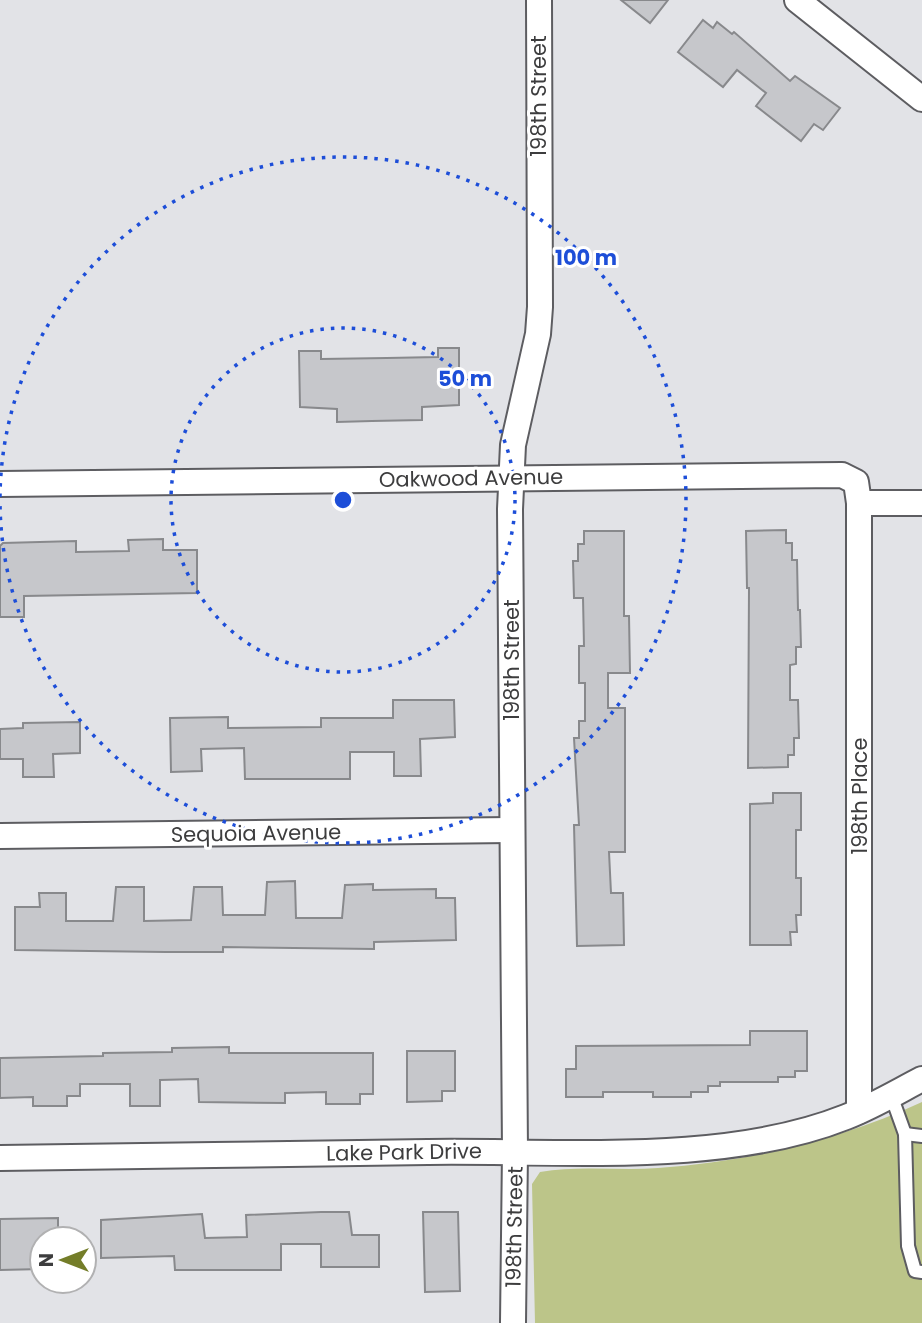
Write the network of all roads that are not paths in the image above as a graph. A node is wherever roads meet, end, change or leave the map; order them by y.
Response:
1 (539, 0) edge
2 (797, 0) edge
3 (922, 99) edge
4 (510, 478) junction
5 (0, 484) edge
6 (858, 493) junction
7 (922, 503) edge
8 (512, 830) junction
9 (0, 836) edge
10 (922, 1079) edge
11 (891, 1095) junction
12 (859, 1111) junction
13 (905, 1134) junction
14 (922, 1136) edge
15 (515, 1151) junction
16 (0, 1158) edge
17 (922, 1272) edge
18 (513, 1323) edge

1 - 4 street, 198th Street
2 - 3 street
4 - 5 street, Oakwood Avenue
4 - 6 street, Oakwood Avenue
4 - 8 street, 198th Street
6 - 7 street, Oakwood Avenue
6 - 12 street, 198th Place
8 - 9 street, Sequoia Avenue
8 - 15 street, 198th Street
10 - 11 street, Lake Park Drive
11 - 12 street, Lake Park Drive
11 - 13 lane
12 - 15 street, Lake Park Drive
13 - 14 lane
13 - 17 lane
15 - 16 street, Lake Park Drive
15 - 18 street, 198th Street

